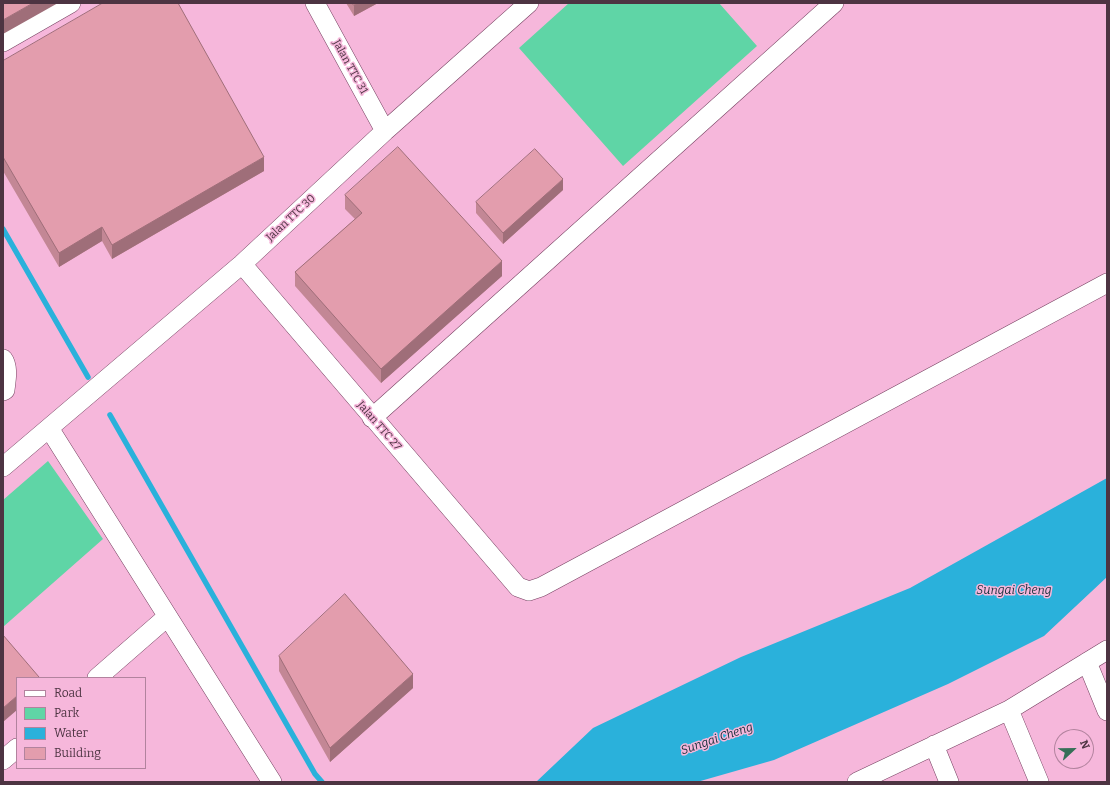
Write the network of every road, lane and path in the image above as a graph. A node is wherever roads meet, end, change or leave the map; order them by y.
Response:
1 (70, 3) edge
2 (315, 3) edge
3 (529, 3) edge
4 (834, 3) edge
5 (3, 42) edge
6 (385, 131) junction
7 (242, 264) junction
8 (1107, 283) edge
9 (3, 359) edge
10 (3, 391) edge
11 (372, 418) junction
12 (49, 428) junction
13 (3, 467) edge
14 (167, 617) junction
15 (1107, 650) edge
16 (1087, 662) junction
17 (98, 677) edge
18 (1009, 710) junction
19 (1107, 711) edge
20 (934, 745) junction
21 (16, 749) edge
22 (3, 760) edge
23 (272, 782) edge
24 (857, 782) edge
25 (949, 782) edge
26 (1039, 782) edge

1 - 5 street
2 - 6 street, Jalan TTC 31
3 - 6 street, Jalan TTC 30
4 - 11 street
6 - 7 street, Jalan TTC 30
7 - 11 street, Jalan TTC 27
7 - 12 street, Jalan TTC 30
8 - 11 street, Jalan TTC 27
9 - 10 street
12 - 13 street, Jalan TTC 30
12 - 14 street
14 - 17 street
14 - 23 street
15 - 16 street
16 - 18 street
16 - 19 street
18 - 20 street
18 - 26 street
20 - 24 street
20 - 25 street
21 - 22 street

